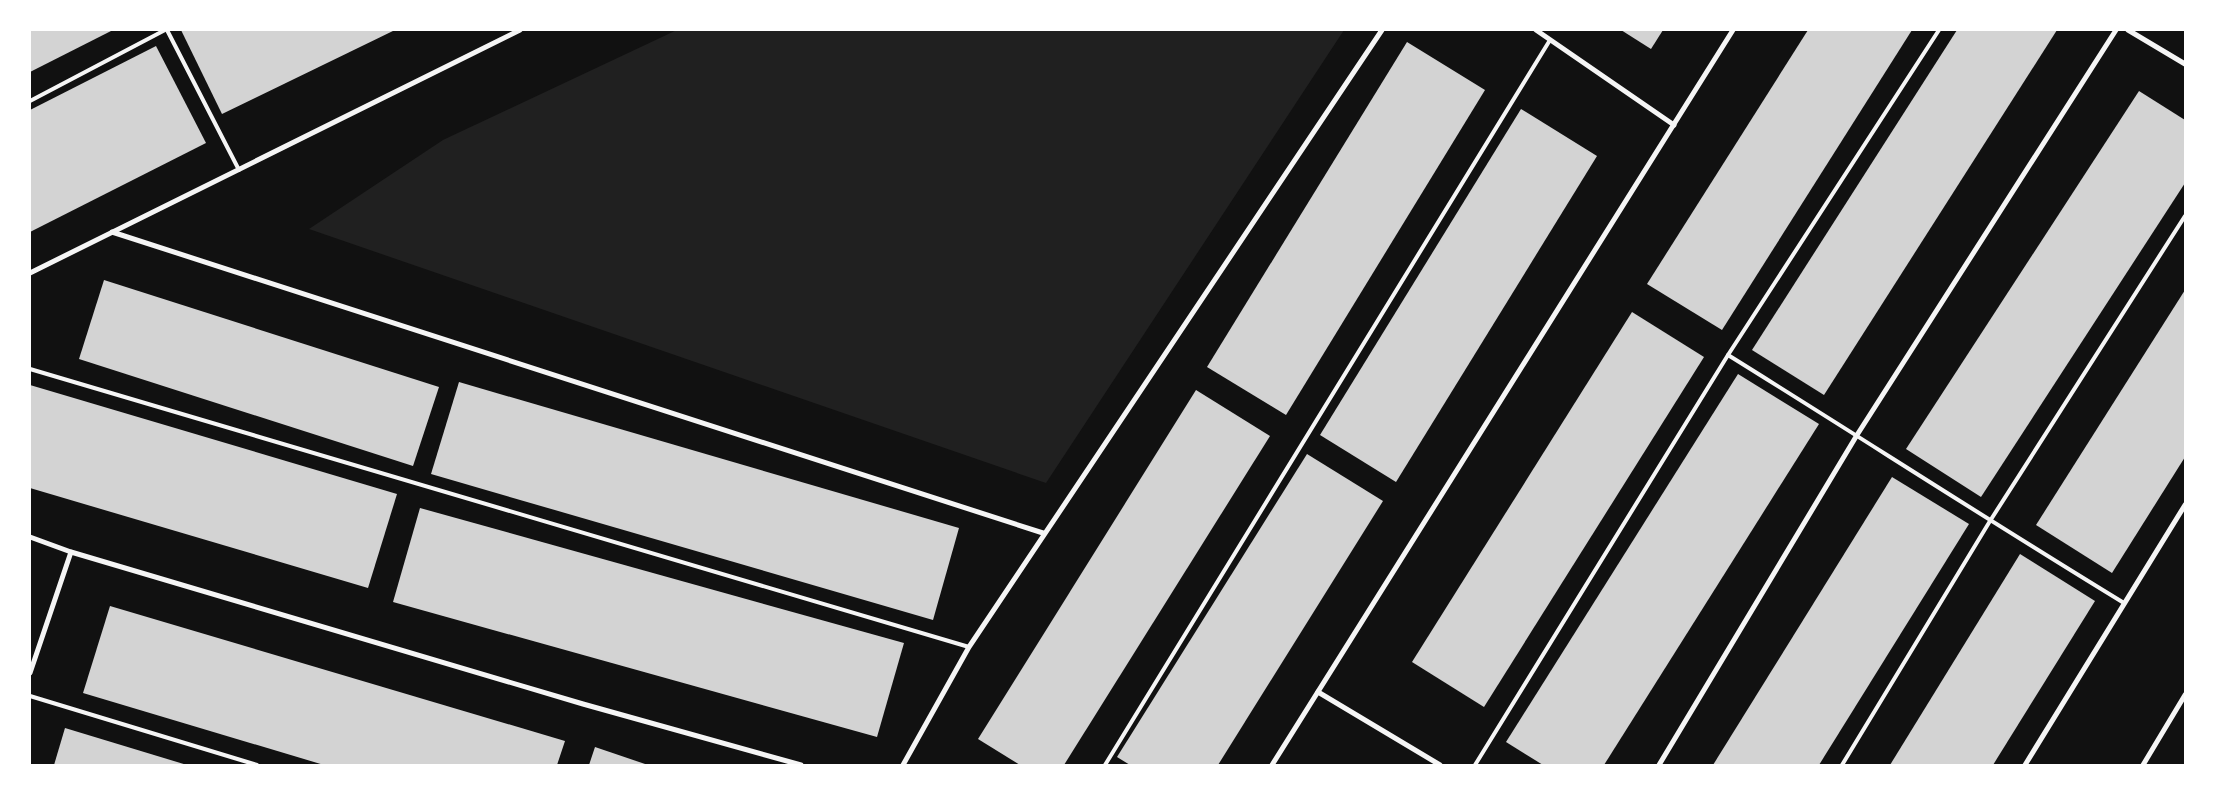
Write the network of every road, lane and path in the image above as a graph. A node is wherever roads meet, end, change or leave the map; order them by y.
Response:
1 (166, 30) edge
2 (520, 30) edge
3 (1382, 30) edge
4 (1536, 30) edge
5 (1733, 30) edge
6 (1939, 30) edge
7 (2116, 30) edge
8 (2128, 30) edge
9 (1550, 40) junction
10 (2185, 64) edge
11 (30, 101) edge
12 (1674, 125) junction
13 (239, 170) junction
14 (2185, 216) edge
15 (112, 232) junction
16 (30, 273) edge
17 (1728, 355) junction
18 (30, 369) edge
19 (1857, 435) junction
20 (2185, 505) edge
21 (1990, 521) junction
22 (1043, 533) junction
23 (30, 538) edge
24 (71, 552) junction
25 (2124, 603) junction
26 (969, 647) junction
27 (30, 673) edge
28 (1318, 692) junction
29 (2185, 695) edge
30 (30, 696) edge
31 (256, 765) edge
32 (801, 765) edge
33 (903, 765) edge
34 (1105, 765) edge
35 (1272, 765) edge
36 (1440, 765) edge
37 (1475, 765) edge
38 (1659, 765) edge
39 (1842, 765) edge
40 (2025, 765) edge
41 (2143, 765) edge

1 - 11 lane
1 - 13 lane
2 - 13 street
3 - 22 street
4 - 9 street
5 - 12 street
6 - 17 lane
7 - 19 street
8 - 10 street
9 - 12 street
9 - 34 lane
12 - 28 street
13 - 15 street
14 - 21 lane
15 - 16 street
15 - 22 street
17 - 19 lane
17 - 37 lane
18 - 26 lane
19 - 21 lane
19 - 38 street
20 - 25 street
21 - 25 lane
21 - 39 lane
22 - 26 street
23 - 24 street
24 - 27 street
24 - 32 street
25 - 40 street
26 - 33 street
28 - 35 street
28 - 36 street
29 - 41 street
30 - 31 lane

